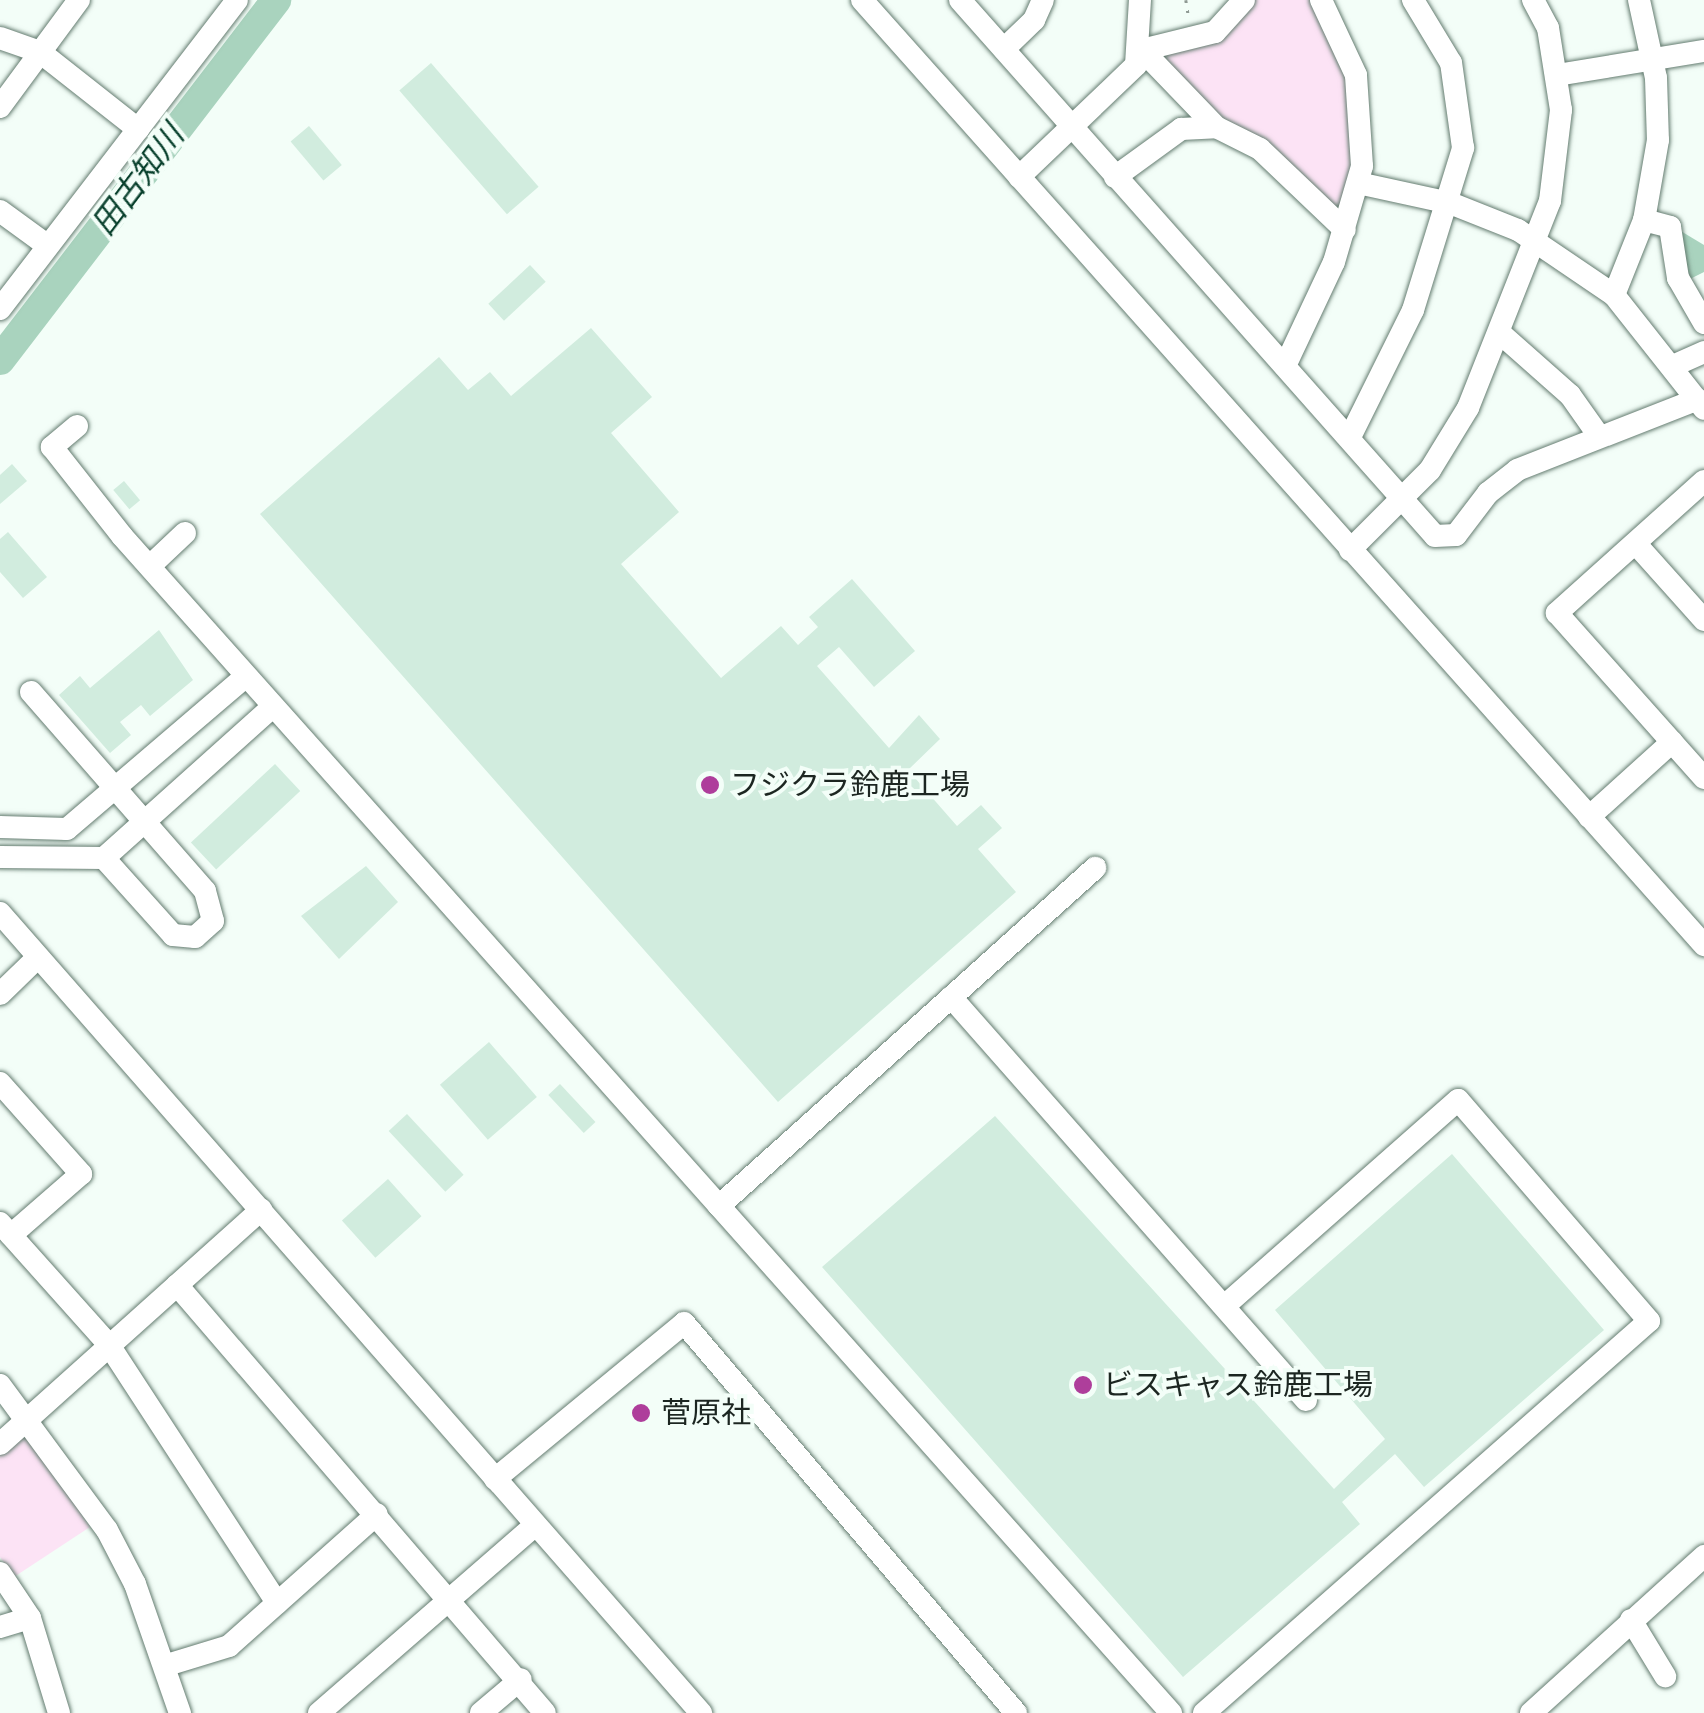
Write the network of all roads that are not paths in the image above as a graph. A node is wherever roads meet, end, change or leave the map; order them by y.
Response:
1 (79, 0) edge
2 (236, 0) edge
3 (862, 0) edge
4 (960, 0) edge
5 (1042, 0) edge
6 (1140, 0) edge
7 (1244, 0) edge
8 (1320, 0) edge
9 (1413, 0) edge
10 (1534, 0) edge
11 (1639, 0) edge
12 (0, 38) edge
13 (1004, 49) junction
14 (1142, 50) junction
15 (1704, 51) edge
16 (40, 52) junction
17 (1653, 58) junction
18 (1558, 74) junction
19 (0, 107) edge
20 (1216, 127) junction
21 (138, 129) junction
22 (1073, 132) junction
23 (1116, 176) junction
24 (1019, 178) junction
25 (1358, 182) junction
26 (1450, 203) junction
27 (0, 211) edge
28 (1644, 220) junction
29 (1345, 230) junction
30 (1536, 242) junction
31 (48, 246) junction
32 (1614, 296) junction
33 (0, 309) edge
34 (1704, 323) edge
35 (1501, 334) junction
36 (1704, 352) edge
37 (1674, 365) junction
38 (1285, 366) junction
39 (1701, 404) edge
40 (77, 426) dead end
41 (1599, 436) junction
42 (1350, 437) junction
43 (1704, 481) edge
44 (1405, 500) junction
45 (185, 533) dead end
46 (1636, 544) junction
47 (1350, 550) junction
48 (150, 566) junction
49 (1704, 620) edge
50 (246, 676) junction
51 (31, 692) dead end
52 (272, 707) junction
53 (1672, 742) junction
54 (1704, 778) edge
55 (115, 789) junction
56 (1589, 816) junction
57 (145, 822) junction
58 (0, 827) edge
59 (0, 857) edge
60 (104, 858) junction
61 (1096, 868) dead end
62 (0, 913) edge
63 (1704, 946) edge
64 (38, 957) junction
65 (0, 994) edge
66 (952, 997) junction
67 (0, 1083) edge
68 (719, 1206) junction
69 (262, 1210) junction
70 (6, 1229) edge
71 (177, 1285) junction
72 (1227, 1304) junction
73 (109, 1345) junction
74 (0, 1386) edge
75 (1306, 1400) dead end
76 (30, 1418) junction
77 (0, 1444) edge
78 (496, 1479) junction
79 (377, 1514) junction
80 (535, 1526) junction
81 (1704, 1556) edge
82 (0, 1572) edge
83 (450, 1598) junction
84 (277, 1603) junction
85 (30, 1618) junction
86 (1631, 1620) junction
87 (0, 1626) edge
88 (167, 1665) junction
89 (1664, 1676) dead end
90 (522, 1679) junction
91 (59, 1713) edge
92 (180, 1713) edge
93 (319, 1713) edge
94 (482, 1713) edge
95 (545, 1713) edge
96 (701, 1713) edge
97 (1016, 1713) edge
98 (1171, 1713) edge
99 (1204, 1713) edge
100 (1530, 1713) edge

1 - 16 street
2 - 21 street
3 - 24 street
4 - 13 street
5 - 13 street
6 - 14 street
7 - 14 street
8 - 25 street
9 - 26 street
10 - 18 street
11 - 17 street
12 - 16 street
13 - 22 street
14 - 20 street
14 - 22 street
15 - 17 street
16 - 19 street
16 - 21 street
17 - 18 street
17 - 28 street
18 - 30 street
20 - 23 street
20 - 29 street
21 - 31 street
22 - 23 street
22 - 24 street
23 - 38 street
24 - 47 street
25 - 26 street
25 - 29 street
26 - 30 street
26 - 42 street
27 - 31 street
28 - 32 street
28 - 34 street
29 - 38 street
30 - 32 street
30 - 35 street
31 - 33 street
32 - 37 street
35 - 41 street
35 - 44 street
36 - 37 street
37 - 39 street
38 - 42 street
39 - 41 street
40 - 48 street
41 - 44 street
42 - 44 street
43 - 46 street
44 - 47 street
45 - 48 street
46 - 49 street
46 - 53 street
47 - 56 street
48 - 50 street
50 - 52 street
50 - 55 street
51 - 55 street
52 - 57 street
52 - 68 street
53 - 54 street
53 - 56 street
55 - 57 street
55 - 58 street
56 - 63 street
57 - 60 street
57 - 60 street
59 - 60 street
61 - 66 street
62 - 64 street
64 - 65 street
64 - 69 street
66 - 68 street
66 - 72 street
67 - 70 street
68 - 98 street
69 - 71 street
69 - 78 street
70 - 73 street
71 - 73 street
71 - 79 street
72 - 75 street
72 - 99 street
73 - 76 street
73 - 84 street
74 - 76 street
76 - 77 street
76 - 88 street
78 - 80 street
78 - 97 street
79 - 83 street
79 - 84 street
80 - 83 street
80 - 96 street
81 - 86 street
82 - 85 street
83 - 90 street
83 - 93 street
84 - 88 street
85 - 87 street
85 - 91 street
86 - 89 street
86 - 100 street
88 - 92 street
90 - 94 street
90 - 95 street

